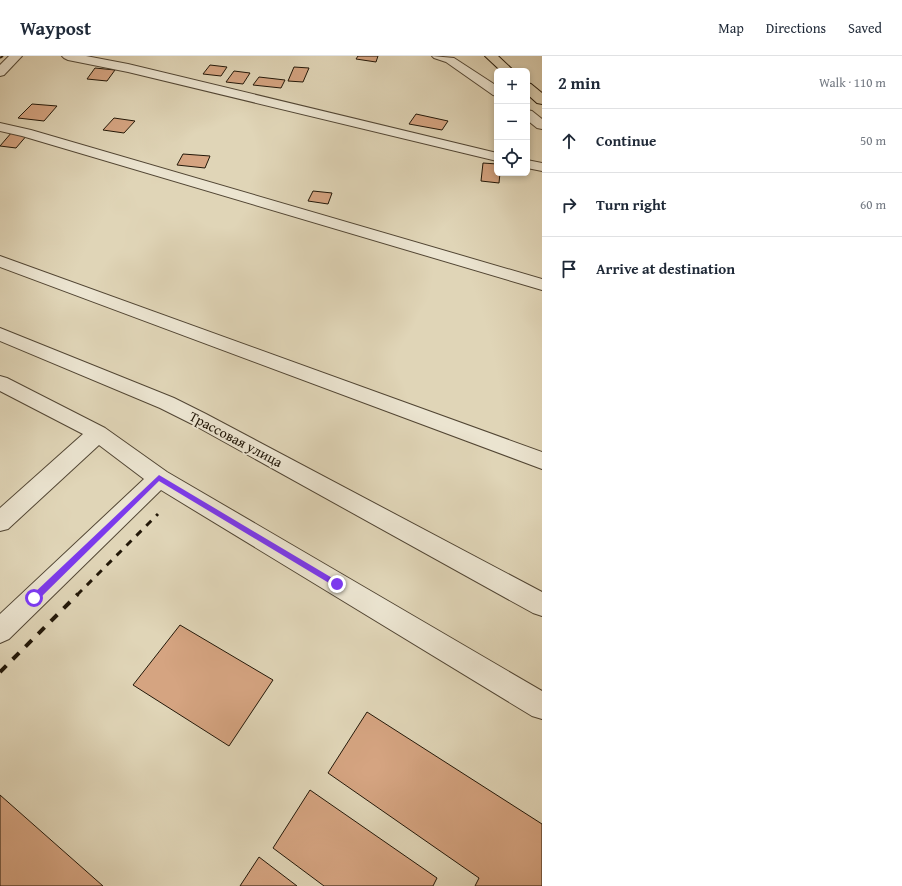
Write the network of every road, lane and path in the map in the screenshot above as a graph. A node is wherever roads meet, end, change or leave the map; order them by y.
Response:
1 (16, 56) edge
2 (68, 56) edge
3 (438, 56) edge
4 (491, 56) edge
5 (505, 68) edge
6 (0, 72) edge
7 (494, 90) edge
8 (530, 90) edge
9 (542, 100) edge
10 (530, 116) edge
11 (542, 126) edge
12 (0, 127) edge
13 (494, 156) edge
14 (530, 165) edge
15 (542, 167) edge
16 (0, 261) edge
17 (542, 285) edge
18 (0, 334) edge
19 (0, 383) edge
20 (98, 433) junction
21 (542, 461) edge
22 (159, 478) junction
23 (0, 522) edge
24 (542, 605) edge
25 (0, 631) edge
26 (542, 706) edge

1 - 6 street
2 - 13 street
3 - 7 street
4 - 5 main road
8 - 9 main road
10 - 11 street
12 - 17 street
14 - 15 street
16 - 21 street
18 - 24 street, Трассовая улица
19 - 20 street
20 - 22 street
20 - 23 street
22 - 25 street
22 - 26 street

